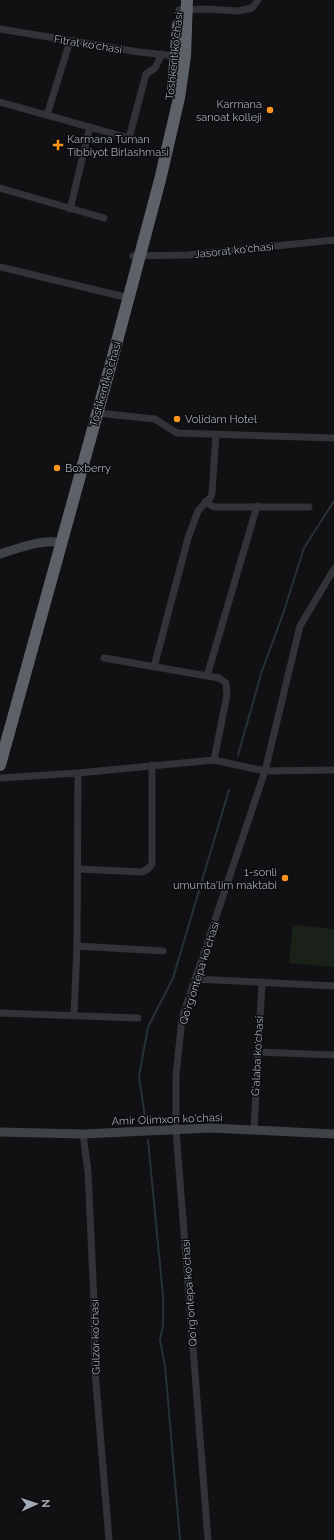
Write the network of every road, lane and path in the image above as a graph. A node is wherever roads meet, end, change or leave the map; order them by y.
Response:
1 (258, 0) edge
2 (183, 5) edge
3 (0, 29) edge
4 (70, 41) junction
5 (162, 54) junction
6 (176, 56) junction
7 (0, 102) edge
8 (47, 115) junction
9 (90, 127) junction
10 (0, 188) edge
11 (70, 209) junction
12 (104, 218) dead end
13 (334, 240) edge
14 (136, 257) junction
15 (0, 267) edge
16 (126, 297) junction
17 (97, 413) junction
18 (216, 435) junction
19 (334, 438) edge
20 (205, 502) junction
21 (257, 506) junction
22 (309, 507) dead end
23 (57, 542) junction
24 (0, 554) edge
25 (334, 569) edge
26 (104, 658) dead end
27 (154, 667) junction
28 (207, 676) junction
29 (0, 737) edge
30 (214, 760) junction
31 (0, 765) edge
32 (152, 766) junction
33 (334, 770) edge
34 (265, 771) junction
35 (78, 773) junction
36 (0, 778) edge
37 (78, 869) junction
38 (77, 946) junction
39 (163, 951) dead end
40 (195, 979) junction
41 (262, 982) junction
42 (334, 986) edge
43 (0, 1013) edge
44 (74, 1015) junction
45 (138, 1018) dead end
46 (257, 1052) junction
47 (334, 1055) edge
48 (176, 1130) junction
49 (254, 1130) junction
50 (0, 1132) edge
51 (83, 1134) junction
52 (334, 1134) edge
53 (109, 1540) edge
54 (208, 1540) edge

1 - 2 street
2 - 6 highway, Toshkent ko'chasi
2 - 14 highway, Toshkent ko'chasi
3 - 4 street, Fitrat ko'chasi
4 - 5 street, Fitrat ko'chasi
4 - 8 street
5 - 6 street, Fitrat ko'chasi
5 - 9 street
6 - 14 highway, Toshkent ko'chasi
7 - 8 street
8 - 9 street
9 - 11 street
10 - 11 street
11 - 12 street
13 - 14 street, Jasorat ko'chasi
14 - 16 highway, Toshkent ko'chasi
15 - 16 street
16 - 17 highway, Toshkent ko'chasi
16 - 23 highway, Toshkent ko'chasi
17 - 18 street
17 - 23 highway, Toshkent ko'chasi
18 - 19 street
18 - 20 street
20 - 21 street
20 - 27 street
21 - 22 street
21 - 28 street
23 - 24 street
23 - 29 highway, Toshkent ko'chasi
23 - 31 highway, Toshkent ko'chasi
25 - 34 street, Qo'rg'ontepa ko'chasi
26 - 27 street
27 - 28 street
28 - 30 street
30 - 32 street
30 - 34 street
32 - 35 street
32 - 37 street
33 - 34 street
34 - 40 street, Qo'rg'ontepa ko'chasi
35 - 36 street
35 - 37 street
37 - 38 street
38 - 39 street
38 - 44 street
40 - 41 street
40 - 48 street, Qo'rg'ontepa ko'chasi
41 - 42 street
41 - 46 street, G'alaba ko'chasi
43 - 44 street
44 - 45 street
46 - 47 street
46 - 49 street, G'alaba ko'chasi
48 - 49 street, Amir Olimxon ko'chasi
48 - 51 street, Amir Olimxon ko'chasi
48 - 54 street, Qo'rg'ontepa ko'chasi
49 - 52 street, Amir Olimxon ko'chasi
50 - 51 street, Amir Olimxon ko'chasi
51 - 53 street, Gulzor ko'chasi

